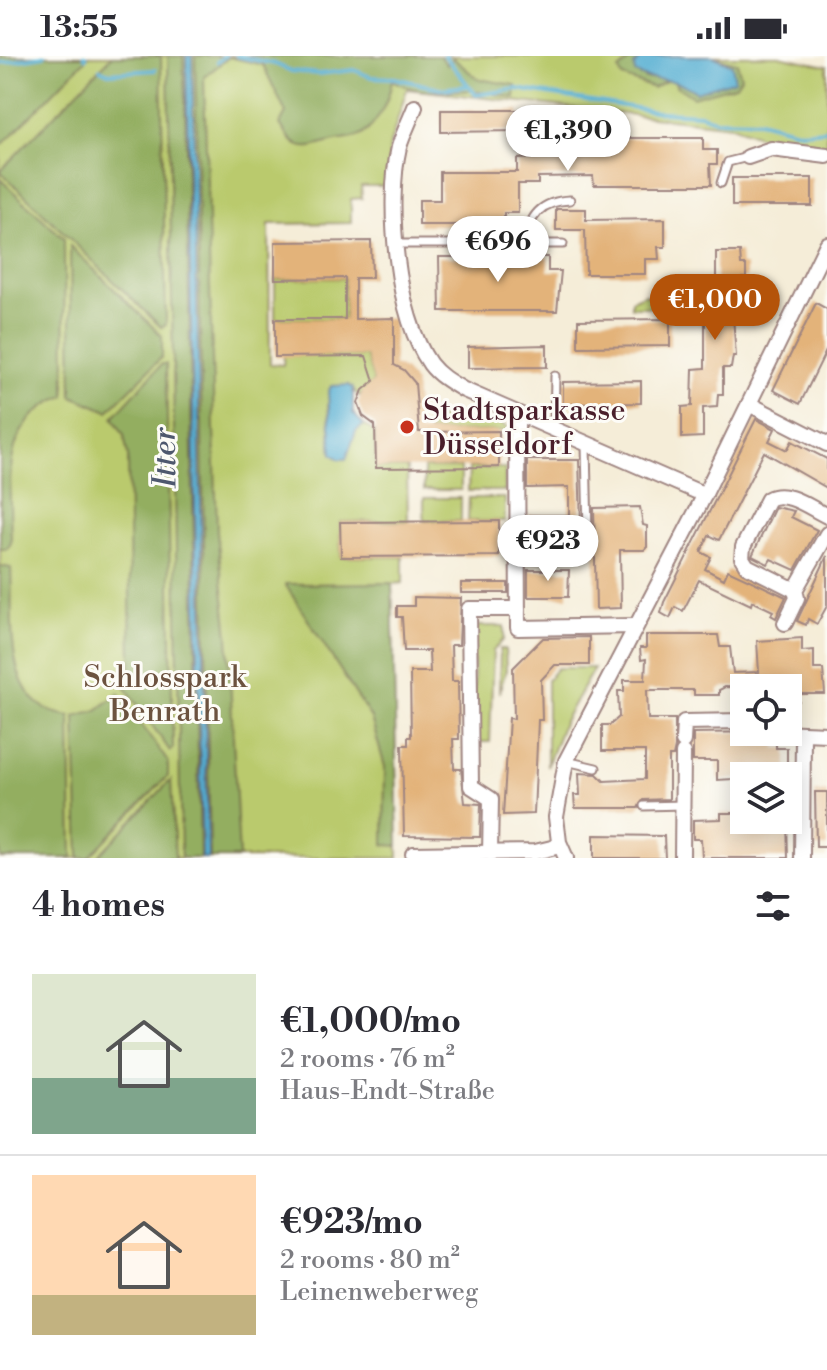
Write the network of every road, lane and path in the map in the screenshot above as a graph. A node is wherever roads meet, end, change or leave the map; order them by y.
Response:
1 (415, 107) dead end
2 (827, 156) edge
3 (748, 157) joint
4 (721, 183) dead end
5 (570, 200) dead end
6 (394, 244) junction
7 (526, 244) junction
8 (563, 244) dead end
9 (827, 244) edge
10 (555, 376) dead end
11 (749, 404) junction
12 (517, 414) junction
13 (554, 429) junction
14 (586, 443) junction
15 (827, 444) edge
16 (705, 495) junction
17 (827, 516) edge
18 (588, 534) dead end
19 (827, 534) edge
20 (795, 590) junction
21 (518, 609) junction
22 (785, 623) dead end
23 (636, 626) junction
24 (730, 721) edge
25 (803, 734) joint
26 (827, 734) edge
27 (566, 761) junction
28 (596, 768) dead end
29 (683, 805) junction
30 (644, 806) dead end
31 (563, 852) edge
32 (490, 853) junction
33 (413, 854) dead end
34 (682, 858) edge
35 (802, 858) edge

1 - 6 street
2 - 3 street
3 - 4 lane
5 - 7 lane
6 - 7 lane
6 - 12 street
7 - 8 lane
9 - 11 street
10 - 13 lane
11 - 15 street
11 - 16 street
12 - 13 street
12 - 21 street
13 - 14 street
14 - 16 street
14 - 18 lane
16 - 23 street
17 - 20 street
19 - 20 street
20 - 22 street
21 - 23 street
21 - 32 street
23 - 27 street
24 - 29 street
25 - 26 street
25 - 35 street
27 - 28 lane
27 - 31 street
29 - 30 lane
29 - 34 street
31 - 32 street
32 - 33 street

